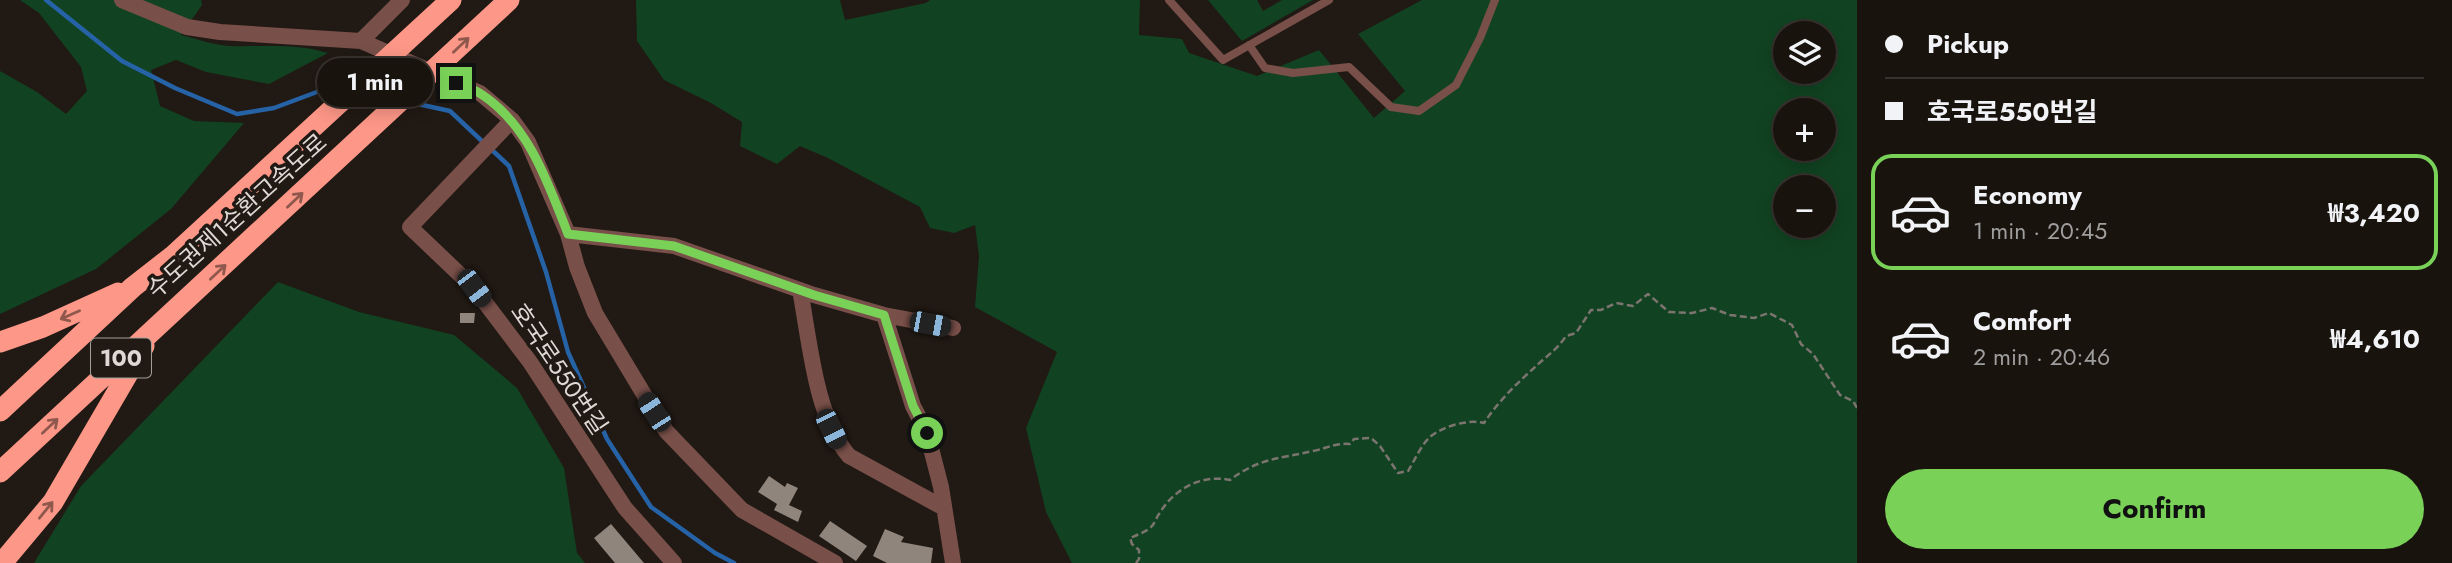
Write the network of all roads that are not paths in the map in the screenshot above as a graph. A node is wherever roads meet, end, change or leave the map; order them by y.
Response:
1 (122, 0) edge
2 (402, 0) edge
3 (451, 0) edge
4 (509, 0) edge
5 (1169, 0) edge
6 (1329, 0) edge
7 (1495, 0) edge
8 (360, 41) junction
9 (1249, 45) junction
10 (512, 120) junction
11 (568, 234) junction
12 (133, 287) junction
13 (800, 290) junction
14 (884, 315) junction
15 (157, 324) junction
16 (953, 328) dead end
17 (0, 342) edge
18 (0, 411) edge
19 (0, 472) edge
20 (944, 508) junction
21 (833, 562) edge
22 (2, 563) edge
23 (674, 563) edge
24 (953, 563) edge

1 - 8 street
2 - 8 street
3 - 12 highway, 수도권제1순환고속도로 / 100
15 -> 4 highway, 수도권제1순환고속도로 / 100
5 - 9 lane
6 - 9 lane
7 - 9 lane
8 - 10 street
10 - 11 street
10 - 23 street, 호국로550번길
11 - 13 street
11 - 21 street
12 -> 17 highway
12 - 18 highway, 수도권제1순환고속도로 / 100
13 - 14 street
13 - 20 street
14 - 16 street
14 - 20 street
19 -> 15 highway, 수도권제1순환고속도로 / 100
22 -> 15 highway
20 - 24 street

